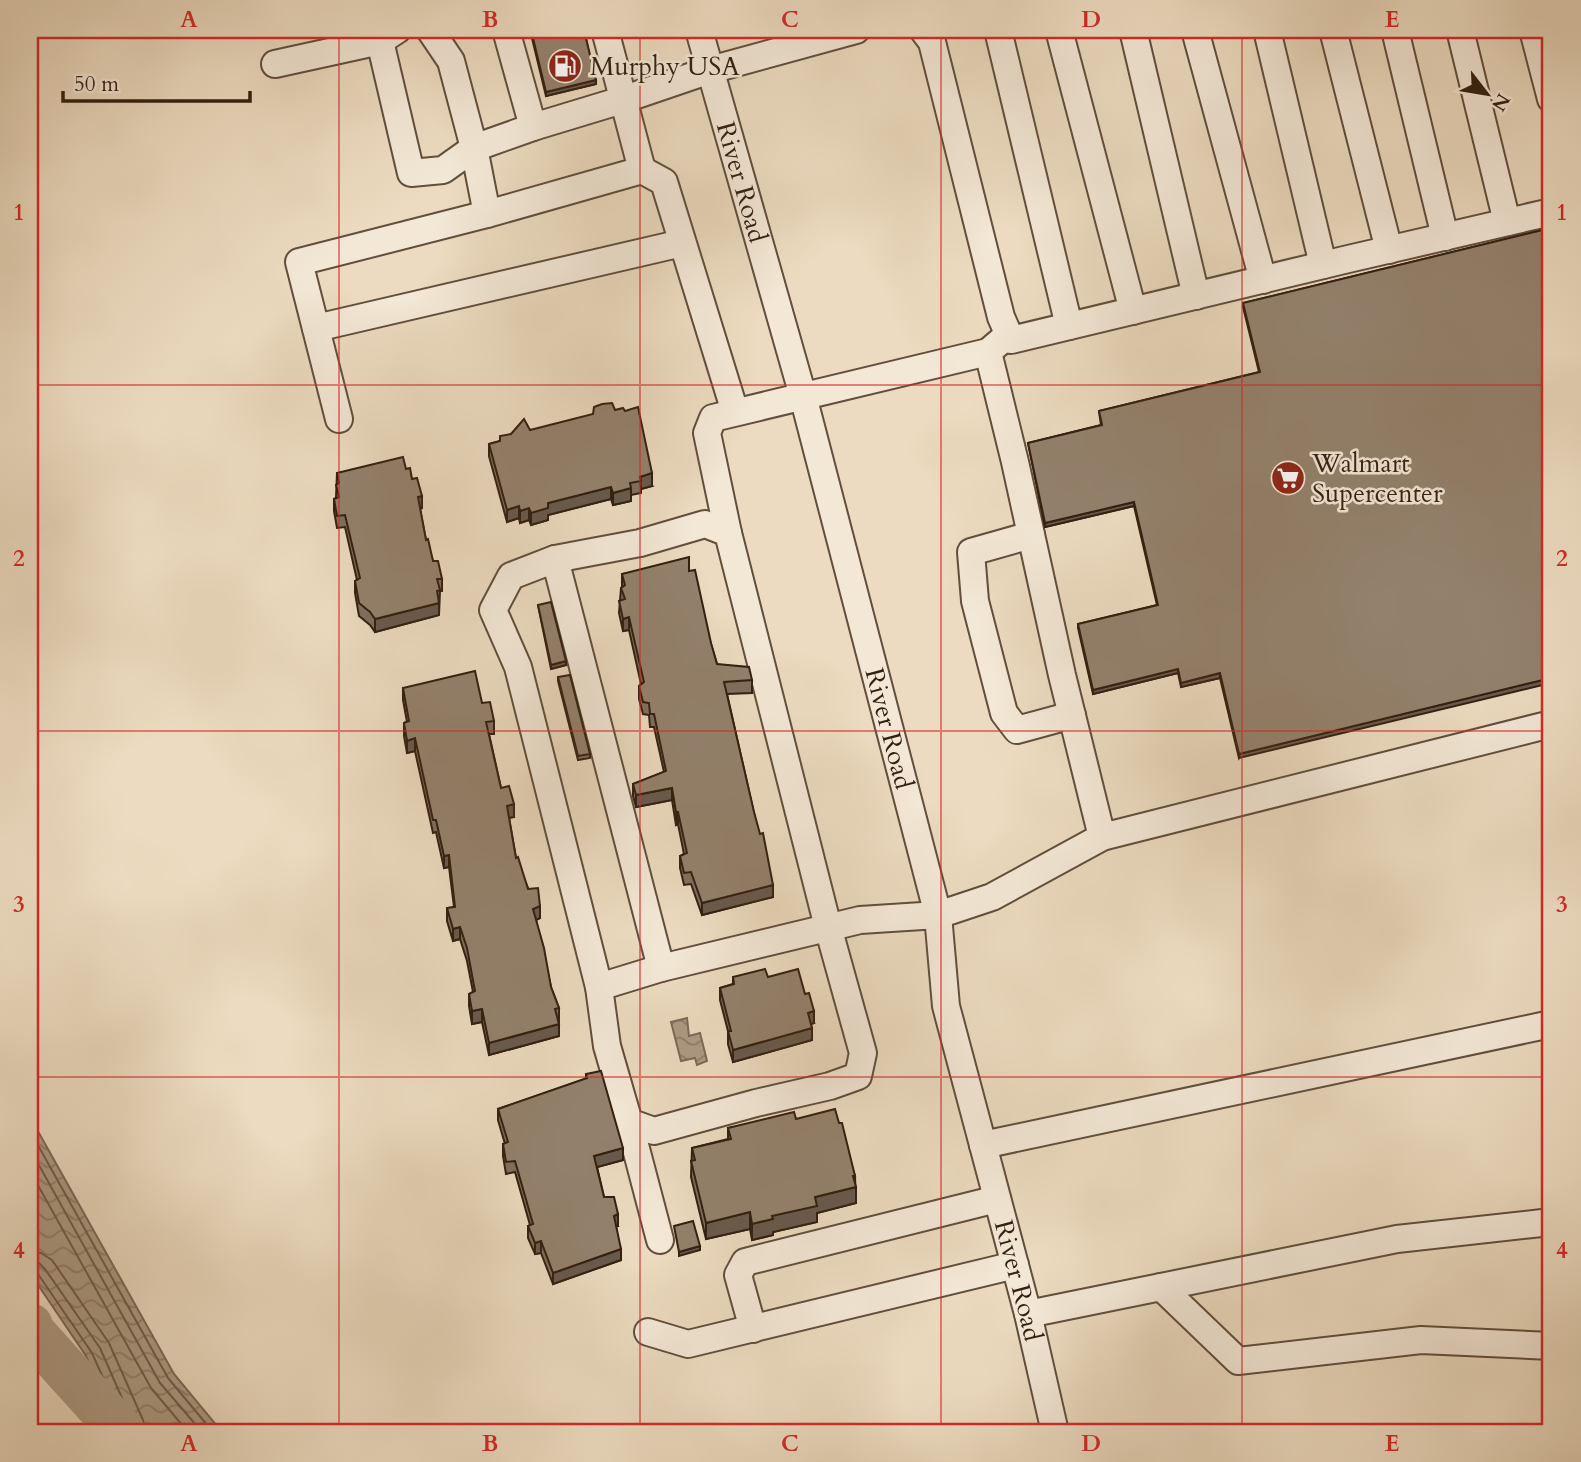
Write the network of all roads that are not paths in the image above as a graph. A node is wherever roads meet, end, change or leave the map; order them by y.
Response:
1 (430, 30) edge
2 (605, 30) edge
3 (699, 30) edge
4 (856, 30) edge
5 (924, 30) edge
6 (998, 30) edge
7 (1059, 30) edge
8 (1133, 30) edge
9 (1195, 30) edge
10 (1267, 30) edge
11 (1333, 30) edge
12 (1395, 30) edge
13 (1460, 30) edge
14 (1534, 30) edge
15 (389, 35) edge
16 (515, 36) edge
17 (275, 64) dead end
18 (710, 70) junction
19 (1551, 99) edge
20 (622, 100) junction
21 (533, 127) junction
22 (474, 148) junction
23 (642, 170) junction
24 (1551, 212) edge
25 (487, 214) junction
26 (1507, 222) junction
27 (1445, 237) junction
28 (682, 243) junction
29 (1389, 250) junction
30 (1323, 265) junction
31 (1263, 280) junction
32 (1196, 296) junction
33 (1133, 311) junction
34 (1069, 326) junction
35 (316, 328) junction
36 (1009, 334) junction
37 (988, 352) junction
38 (803, 396) junction
39 (734, 412) junction
40 (339, 419) dead end
41 (728, 533) junction
42 (1031, 534) junction
43 (555, 559) junction
44 (1072, 715) junction
45 (1551, 724) edge
46 (1102, 837) junction
47 (938, 915) junction
48 (828, 928) junction
49 (661, 968) junction
50 (599, 987) junction
51 (1551, 1024) edge
52 (629, 1122) junction
53 (983, 1145) junction
54 (997, 1199) junction
55 (1551, 1223) edge
56 (660, 1240) dead end
57 (1015, 1265) junction
58 (1161, 1287) junction
59 (1028, 1314) junction
60 (752, 1329) junction
61 (648, 1332) dead end
62 (1551, 1346) edge
63 (1055, 1432) edge

1 - 22 street
2 - 20 street
3 - 18 street, River Road
4 - 18 street
5 - 36 street
6 - 34 street
7 - 33 street
8 - 32 street
9 - 31 street
10 - 30 street
11 - 29 street
12 - 27 street
13 - 26 street
14 - 19 street
15 - 17 street
15 - 22 street
16 - 21 street
18 - 20 street
18 - 38 street, River Road
20 - 21 street
20 - 23 street
21 - 22 street
22 - 25 street
23 - 25 street
23 - 28 street
24 - 26 street
25 - 35 street
26 - 27 street
27 - 29 street
28 - 35 street
28 - 39 street
29 - 30 street
30 - 31 street
31 - 32 street
32 - 33 street
33 - 34 street
34 - 36 street
35 - 40 street
36 - 37 street
37 - 38 street
37 - 42 street
38 - 39 street
38 - 47 street, River Road
39 - 41 street
41 - 43 street
41 - 48 street
42 - 44 street
42 - 44 street
43 - 49 street
43 - 50 street
44 - 46 street
45 - 46 street
46 - 47 street
47 - 48 street
47 - 53 street, River Road
48 - 49 street
48 - 52 street
49 - 50 street
50 - 52 street
51 - 53 street
52 - 56 street
53 - 54 street, River Road
54 - 57 street, River Road
54 - 60 street
55 - 58 street
57 - 59 street, River Road
57 - 60 street
58 - 59 street
58 - 62 street
59 - 63 street, River Road
60 - 61 street

